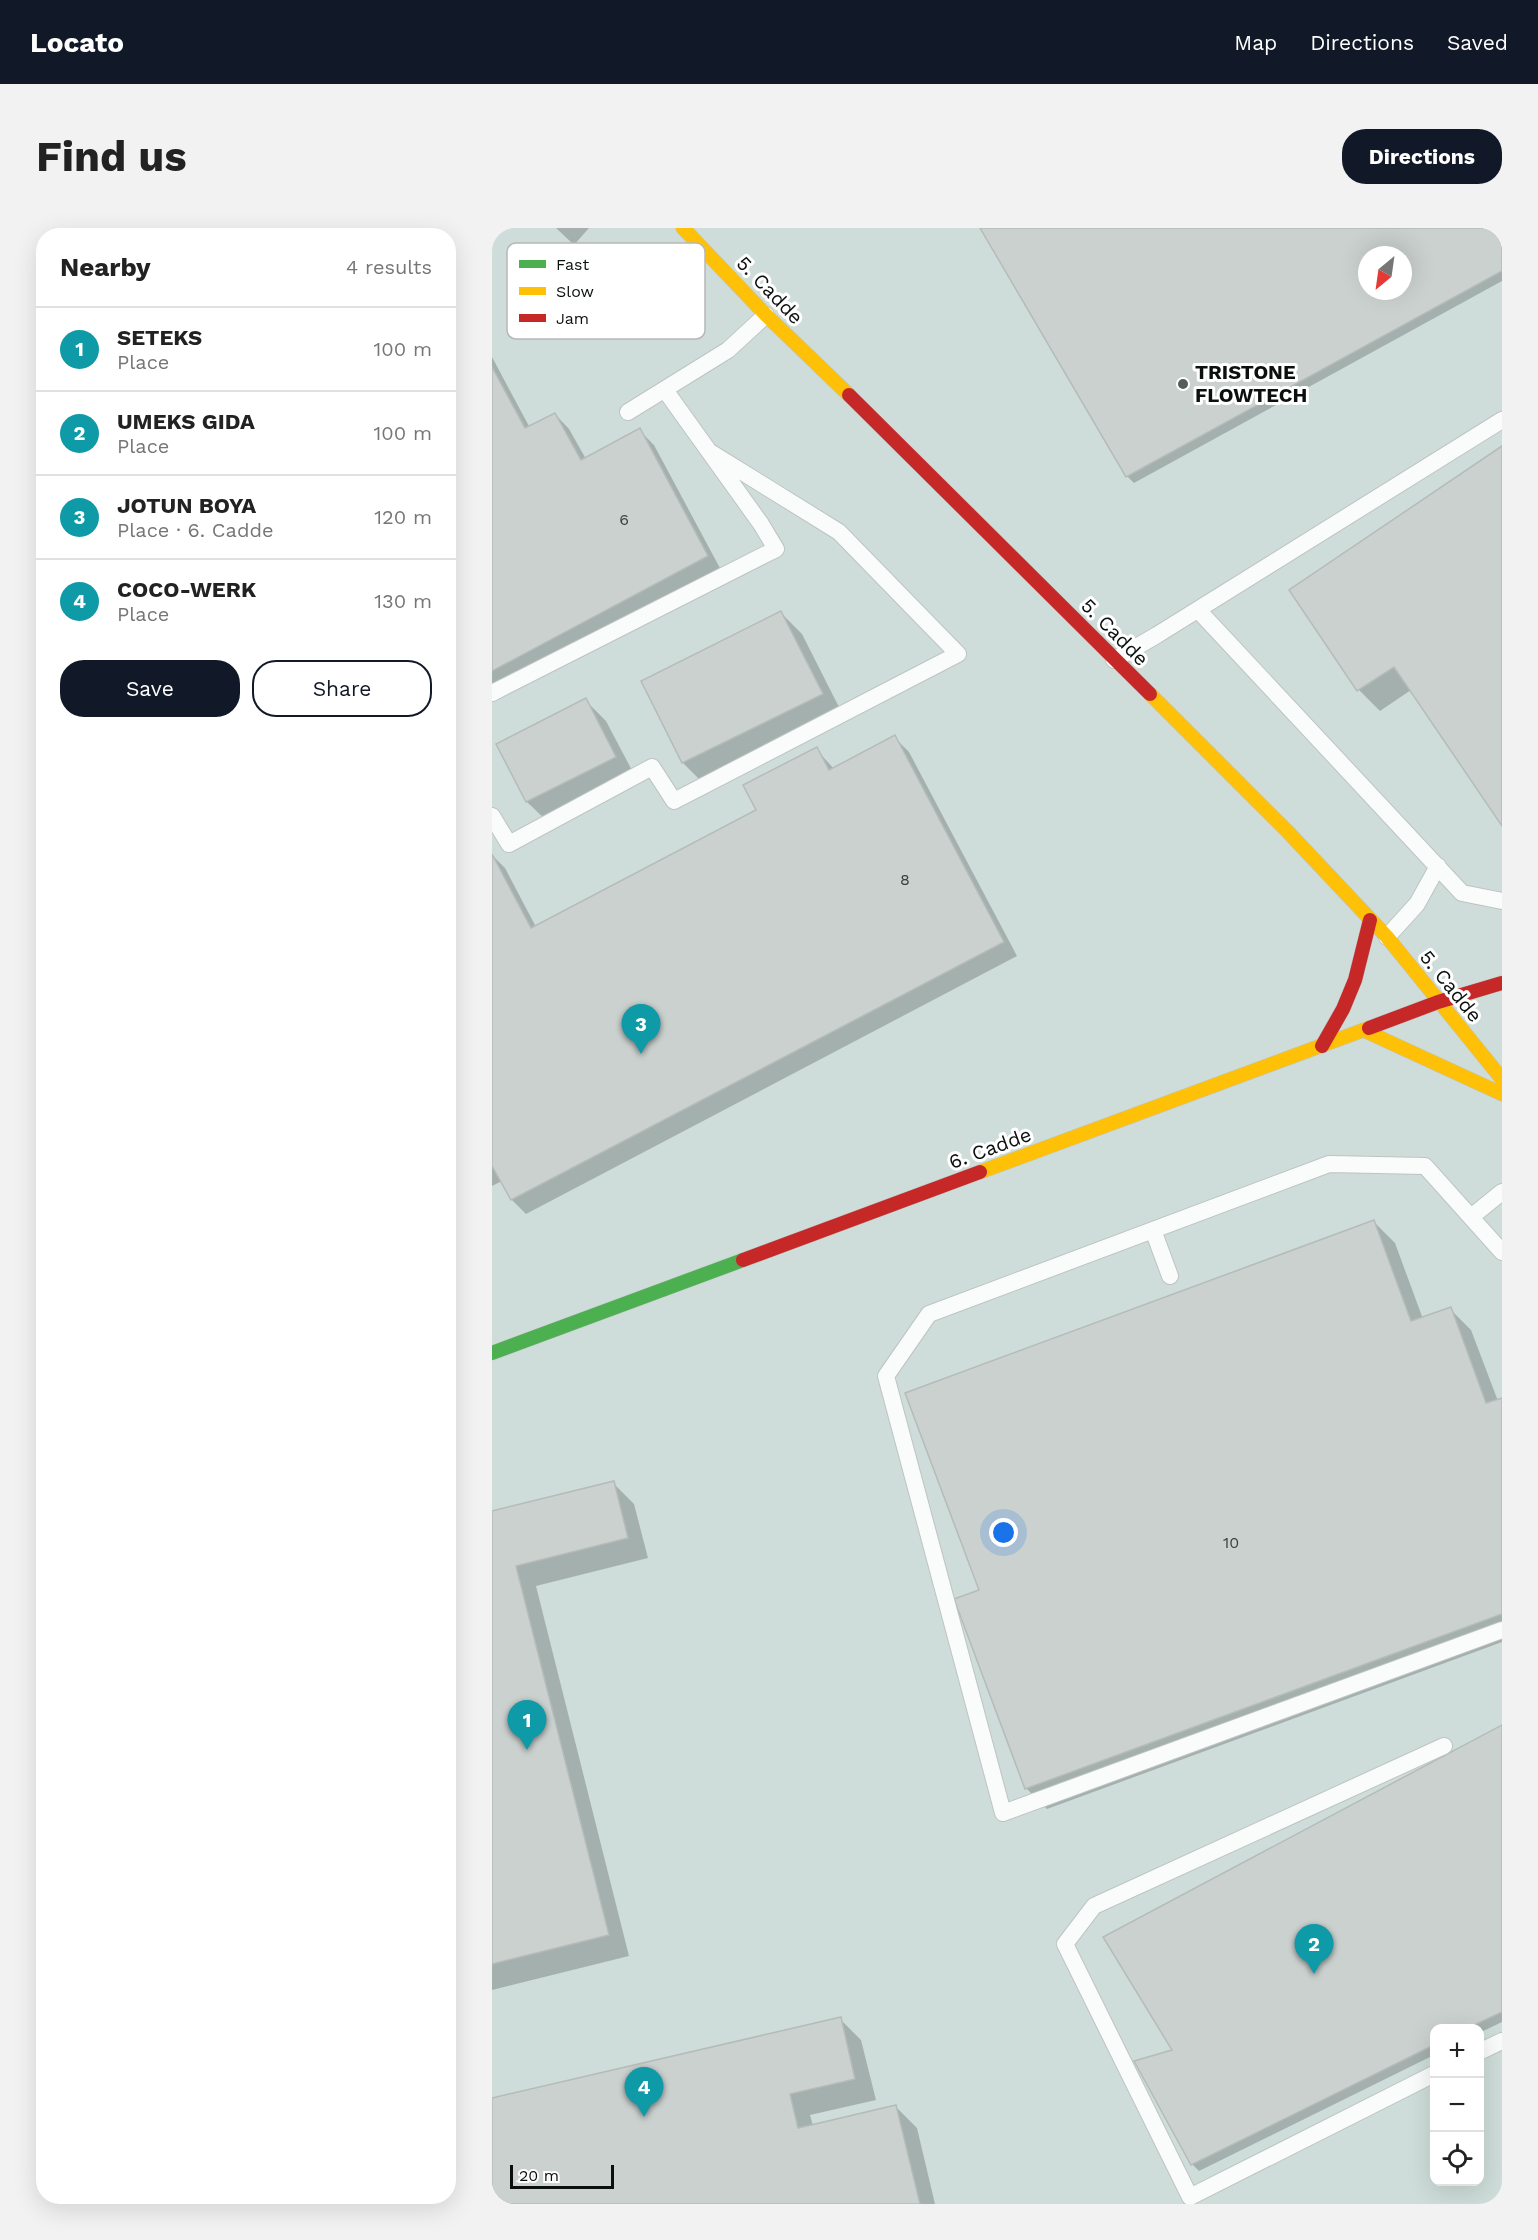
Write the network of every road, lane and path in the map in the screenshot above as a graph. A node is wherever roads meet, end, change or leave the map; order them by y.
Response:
1 (683, 228) edge
2 (697, 243) edge
3 (705, 251) edge
4 (766, 315) junction
5 (665, 390) junction
6 (628, 412) dead end
7 (1502, 420) edge
8 (710, 452) junction
9 (1198, 610) junction
10 (1114, 660) junction
11 (492, 693) edge
12 (492, 816) edge
13 (1438, 866) junction
14 (1502, 901) edge
15 (1370, 920) junction
16 (1387, 937) junction
17 (1502, 982) edge
18 (1438, 1002) junction
19 (1363, 1030) junction
20 (1322, 1046) junction
21 (1502, 1079) edge
22 (1502, 1094) edge
23 (1502, 1192) edge
24 (1471, 1216) junction
25 (1153, 1230) junction
26 (1502, 1252) edge
27 (1170, 1276) dead end
28 (492, 1353) edge
29 (1502, 1630) edge
30 (1444, 1746) dead end
31 (1502, 2041) edge
32 (1484, 2050) edge
33 (1430, 2076) edge

1 - 2 street, 5. Cadde
3 - 4 street, 5. Cadde
4 - 5 lane
4 - 10 street, 5. Cadde
5 - 6 lane
5 - 8 lane
7 - 9 lane
8 - 11 lane
8 - 12 lane
9 - 10 lane
9 - 13 lane
10 - 15 street, 5. Cadde
13 - 14 lane
13 - 16 lane
15 - 16 street, 5. Cadde
15 - 20 street
16 - 18 street, 5. Cadde
17 - 18 street, 6. Cadde
18 - 19 street, 6. Cadde
18 - 21 street, 5. Cadde
19 - 20 street, 6. Cadde
19 - 22 street
20 - 28 street, 6. Cadde
23 - 24 lane
24 - 25 lane
24 - 26 lane
25 - 27 lane
25 - 29 lane
30 - 33 lane
31 - 32 lane

